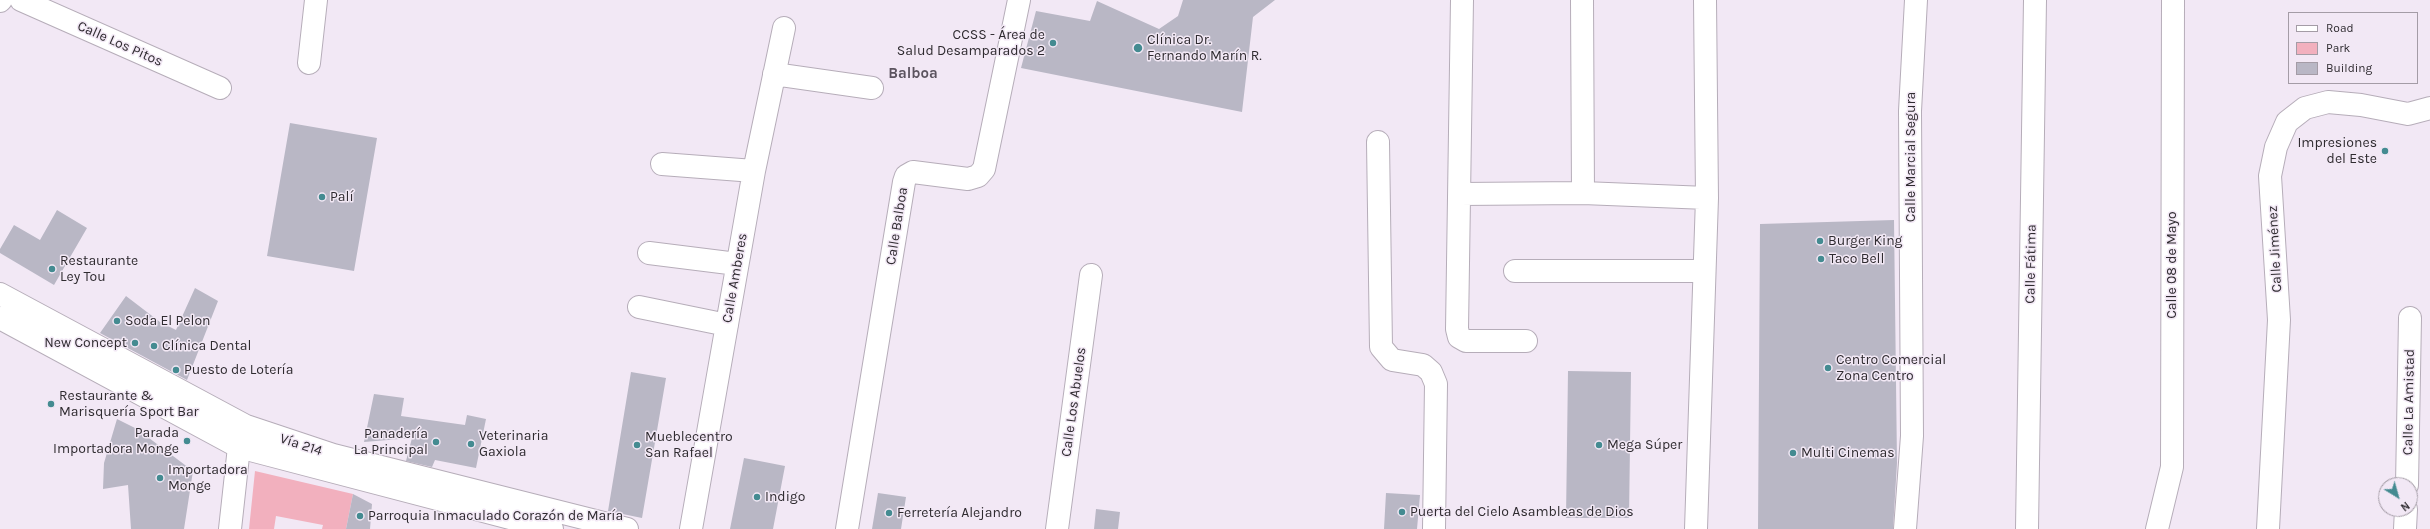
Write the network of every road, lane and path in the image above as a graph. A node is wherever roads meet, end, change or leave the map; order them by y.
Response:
1 (21, 0) edge
2 (316, 0) edge
3 (1018, 0) edge
4 (1462, 0) edge
5 (1582, 0) edge
6 (1705, 0) edge
7 (1916, 0) edge
8 (2035, 0) edge
9 (2173, 0) edge
10 (784, 28) dead end
11 (309, 63) dead end
12 (774, 74) junction
13 (220, 88) dead end
14 (872, 88) dead end
15 (2430, 108) edge
16 (1378, 142) dead end
17 (662, 164) dead end
18 (754, 171) junction
19 (1583, 193) junction
20 (1460, 194) junction
21 (1708, 198) junction
22 (649, 253) dead end
23 (737, 264) junction
24 (1515, 271) dead end
25 (1704, 271) junction
26 (1091, 275) dead end
27 (0, 294) edge
28 (639, 307) dead end
29 (0, 318) edge
30 (2410, 318) dead end
31 (727, 325) junction
32 (1526, 340) dead end
33 (246, 426) junction
34 (239, 447) junction
35 (2407, 477) edge
36 (2406, 517) edge
37 (230, 529) edge
38 (552, 529) edge
39 (627, 529) edge
40 (691, 529) edge
41 (847, 529) edge
42 (1056, 529) edge
43 (1434, 529) edge
44 (1696, 529) edge
45 (1905, 529) edge
46 (2027, 529) edge
47 (2157, 529) edge
48 (2268, 529) edge
49 (2405, 529) edge

1 - 13 street, Calle Los Pitos
2 - 11 street
3 - 41 street, Calle Balboa
4 - 20 street
5 - 19 street
6 - 21 street
7 - 45 street, Calle Marcial Segura
8 - 46 street, Calle Fátima
9 - 47 street, Calle 08 de Mayo
10 - 12 street, Calle Amberes
12 - 14 street
12 - 18 street, Calle Amberes
15 - 48 street, Calle Jiménez
16 - 43 street
17 - 18 street
18 - 23 street, Calle Amberes
19 - 20 street
19 - 21 street
20 - 32 street
21 - 25 street
22 - 23 street
23 - 31 street, Calle Amberes
24 - 25 street
25 - 44 street
26 - 42 street, Calle Los Abuelos
27 - 33 street, Vía 214
28 - 31 street
29 - 34 street, Vía 214
30 - 35 street, Calle La Amistad
31 - 40 street, Calle Amberes
33 - 34 street
33 - 39 street, Vía 214
34 - 37 street
34 - 38 street, Vía 214
36 - 49 street

